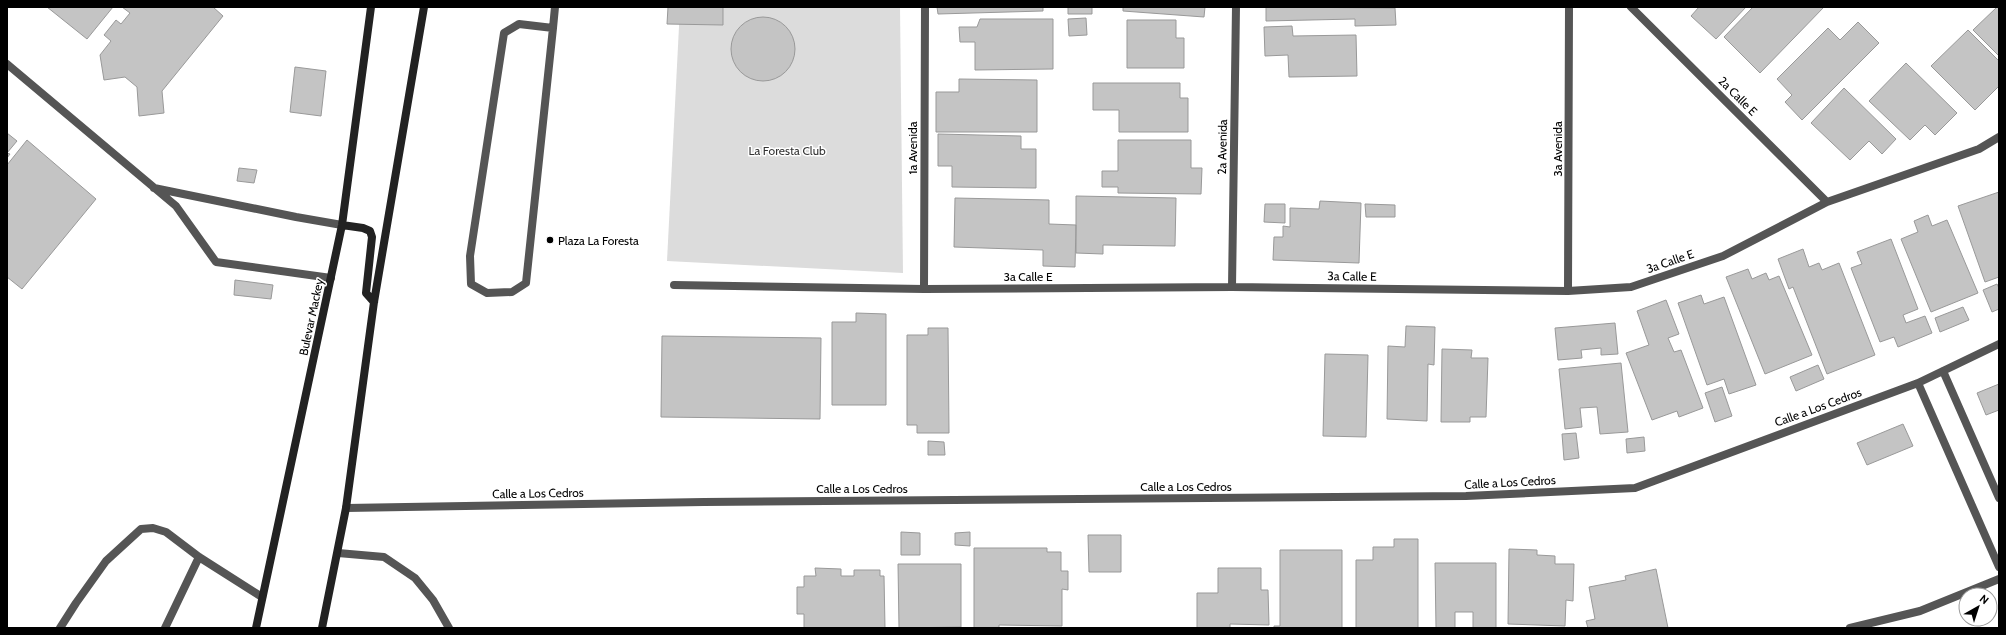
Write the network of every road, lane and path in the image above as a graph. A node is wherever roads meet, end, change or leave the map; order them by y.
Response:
1 (371, 7) edge
2 (424, 7) edge
3 (555, 7) edge
4 (925, 7) edge
5 (1236, 7) edge
6 (1569, 7) edge
7 (1631, 7) edge
8 (552, 28) junction
9 (7, 64) edge
10 (1999, 137) edge
11 (154, 188) junction
12 (1827, 202) junction
13 (342, 225) junction
14 (331, 278) junction
15 (674, 285) dead end
16 (1232, 287) junction
17 (924, 289) junction
18 (1568, 291) junction
19 (374, 302) junction
20 (1999, 344) edge
21 (1943, 371) junction
22 (1918, 383) junction
23 (1999, 498) edge
24 (346, 508) junction
25 (338, 553) junction
26 (199, 557) junction
27 (1999, 567) edge
28 (1999, 579) edge
29 (262, 597) junction
30 (60, 628) edge
31 (165, 628) edge
32 (256, 628) edge
33 (322, 628) edge
34 (450, 628) edge
35 (1850, 628) edge

1 - 13 main road, Bulevar Mackey
2 - 19 main road
3 - 8 street
4 - 17 street, 1a Avenida
5 - 16 street, 2a Avenida
6 - 18 street, 3a Avenida
7 - 12 street, 2a Calle E
8 - 8 street
9 - 11 street
10 - 12 street, 3a Calle E
11 - 13 street
11 - 14 street
12 - 18 street, 3a Calle E
13 - 14 main road, Bulevar Mackey
13 - 19 main road
14 - 29 main road, Bulevar Mackey
15 - 17 street, 3a Calle E
16 - 17 street, 3a Calle E
16 - 18 street, 3a Calle E
19 - 24 main road
20 - 21 street, Calle a Los Cedros
21 - 22 street, Calle a Los Cedros
21 - 23 street
22 - 24 street, Calle a Los Cedros
22 - 27 street
24 - 25 main road
25 - 33 main road
25 - 34 street
26 - 29 street
26 - 30 street
26 - 31 street
28 - 35 street
29 - 32 main road, Bulevar Mackey

